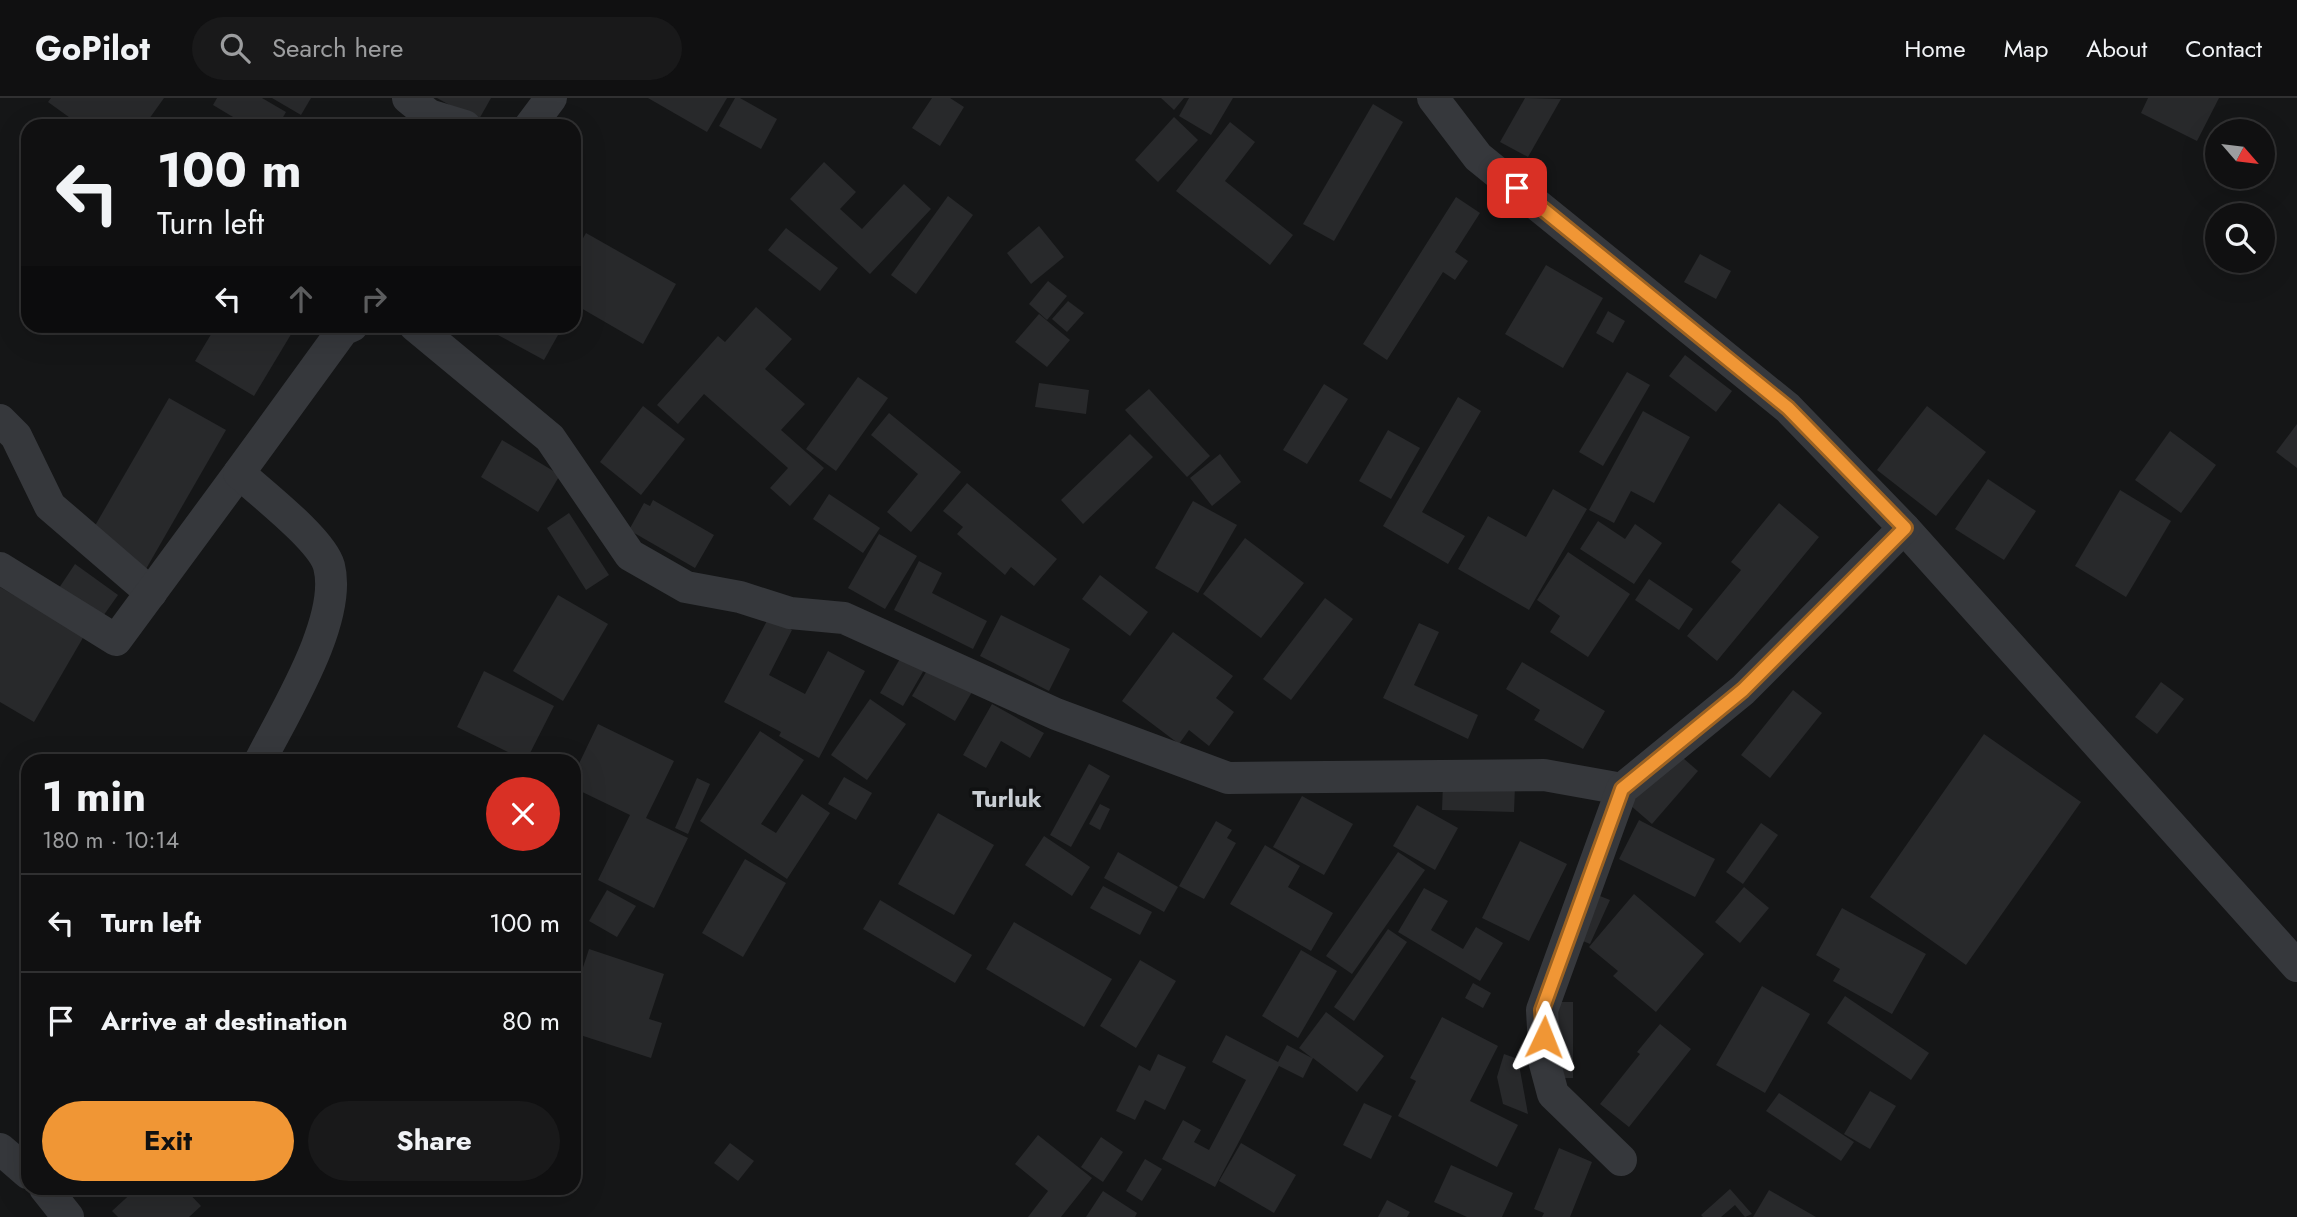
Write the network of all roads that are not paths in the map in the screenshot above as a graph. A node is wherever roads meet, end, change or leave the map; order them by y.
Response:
1 (408, 98) edge
2 (551, 98) edge
3 (1433, 98) edge
4 (442, 119) edge
5 (535, 119) edge
6 (340, 333) edge
7 (423, 333) edge
8 (0, 420) edge
9 (239, 473) junction
10 (1905, 528) junction
11 (0, 568) edge
12 (151, 593) junction
13 (263, 754) edge
14 (1622, 789) junction
15 (2297, 967) edge
16 (0, 1149) edge
17 (1621, 1160) dead end
18 (21, 1167) edge
19 (51, 1195) edge
20 (68, 1217) edge

1 - 4 street
2 - 5 street
3 - 10 street
6 - 9 street
7 - 14 street
8 - 12 street
9 - 12 street
9 - 13 street
10 - 14 street
10 - 15 street
11 - 12 street
14 - 17 street
16 - 18 street
19 - 20 street

